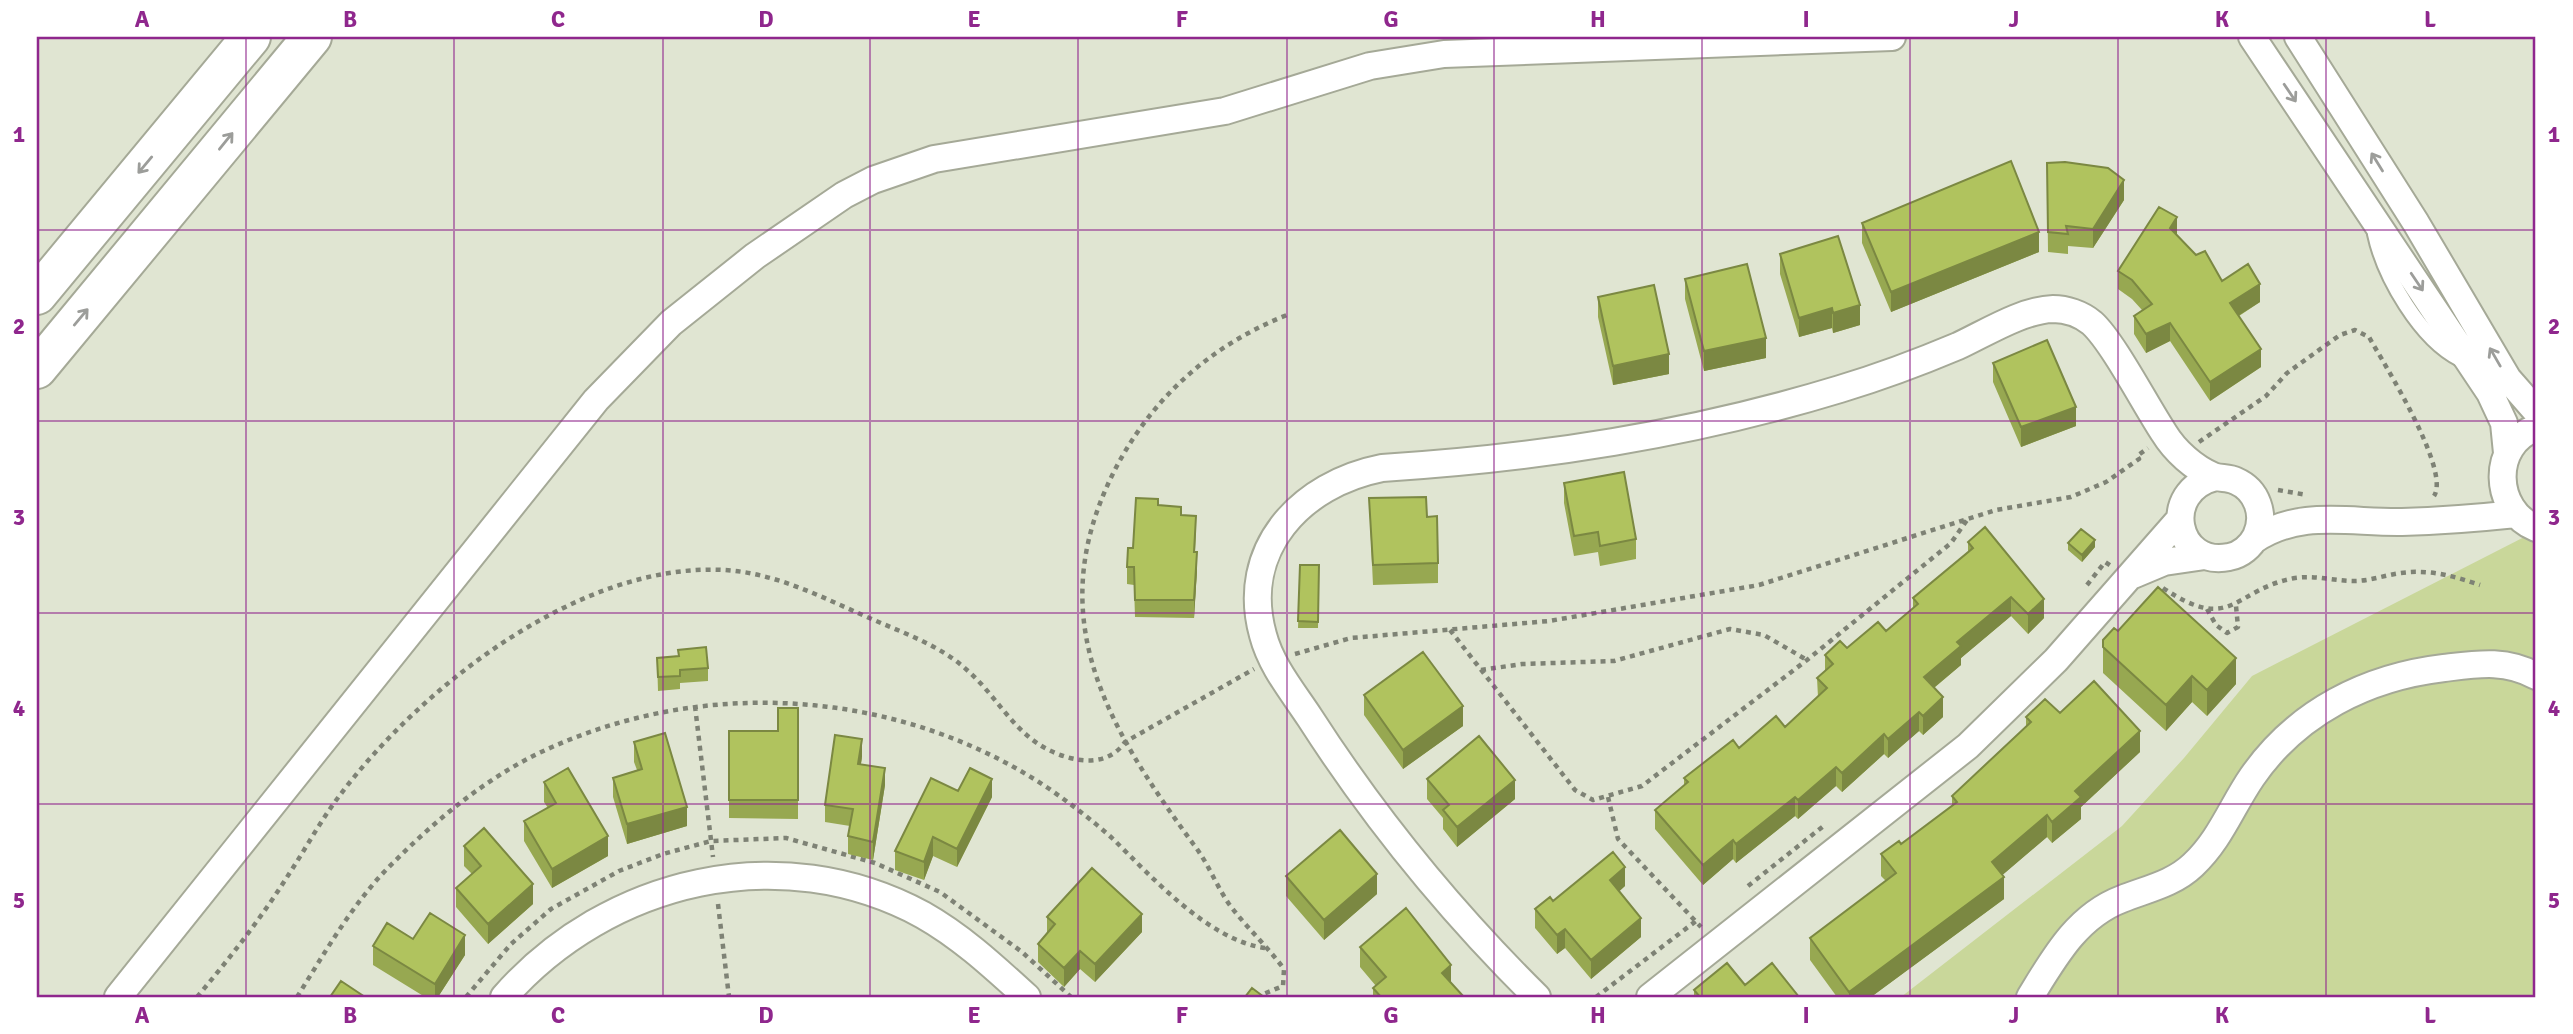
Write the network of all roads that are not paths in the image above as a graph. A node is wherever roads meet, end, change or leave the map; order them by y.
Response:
1 (251, 37) edge
2 (312, 37) edge
3 (1892, 37) edge
4 (2252, 37) edge
5 (2298, 37) edge
6 (37, 295) edge
7 (37, 369) edge
8 (2536, 411) edge
9 (2536, 428) edge
10 (2167, 438) junction
11 (2504, 465) junction
12 (2216, 478) junction
13 (2263, 491) junction
14 (2188, 492) junction
15 (2318, 508) junction
16 (2449, 518) junction
17 (2179, 520) junction
18 (2526, 521) edge
19 (2254, 540) junction
20 (2206, 556) junction
21 (2134, 575) junction
22 (2536, 676) edge
23 (118, 997) edge
24 (504, 997) edge
25 (1027, 997) edge
26 (1537, 997) edge
27 (1650, 997) edge
28 (2030, 997) edge

1 -> 6 street
7 -> 2 street
3 - 23 street
4 -> 11 street
8 -> 5 street
9 - 11 street
10 - 12 street
10 - 14 street
10 - 26 street
11 - 16 street
11 - 18 street
12 - 13 street
12 - 14 street
13 - 15 street
13 - 19 street
14 - 17 street
15 - 16 street
15 - 19 street
16 - 18 street
17 - 20 street
17 - 21 street
19 - 20 street
20 - 21 street
21 - 27 street
22 - 28 street
24 - 25 street

